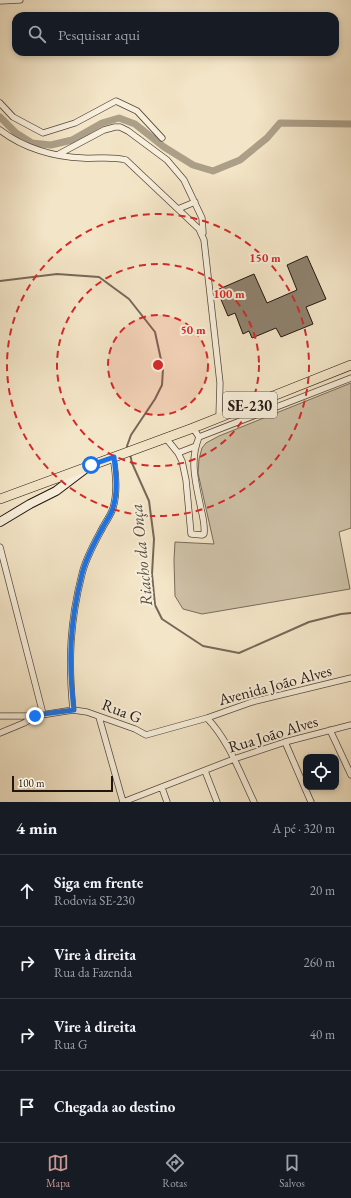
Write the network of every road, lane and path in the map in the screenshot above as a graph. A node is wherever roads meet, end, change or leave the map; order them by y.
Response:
1 (20, 0) edge
2 (0, 1) edge
3 (0, 103) edge
4 (0, 130) edge
5 (162, 138) dead end
6 (58, 155) junction
7 (195, 202) junction
8 (178, 209) junction
9 (204, 240) junction
10 (351, 365) edge
11 (351, 378) edge
12 (219, 417) junction
13 (192, 428) junction
14 (165, 437) junction
15 (200, 437) junction
16 (196, 446) junction
17 (178, 453) junction
18 (115, 456) junction
19 (91, 465) junction
20 (0, 499) edge
21 (0, 522) edge
22 (0, 547) edge
23 (351, 678) edge
24 (74, 710) junction
25 (43, 714) junction
26 (0, 716) edge
27 (35, 716) junction
28 (99, 717) junction
29 (207, 718) junction
30 (351, 725) edge
31 (330, 730) junction
32 (0, 733) edge
33 (285, 742) junction
34 (234, 759) junction
35 (205, 770) junction
36 (351, 775) edge
37 (162, 788) junction
38 (123, 802) edge
39 (167, 802) edge
40 (217, 802) edge
41 (254, 802) edge
42 (311, 802) edge

1 - 2 street
3 - 5 street
4 - 6 street
6 - 7 street
6 - 8 street
7 - 8 street
7 - 9 street
8 - 9 street
9 - 12 street
10 - 12 main road, SE-230
11 - 15 street
12 - 13 main road, SE-230
13 - 14 main road, SE-230
13 - 15 street
14 - 17 street
14 - 18 main road, SE-230
15 - 16 street
16 - 17 street
16 - 17 street
18 - 19 main road, SE-230
18 - 24 street
19 - 20 main road, SE-230
19 - 21 street
22 - 25 street
23 - 29 street, Avenida João Alves
24 - 25 street, Rua G
24 - 28 street, Rua G
25 - 27 street, Rua G
26 - 27 street, Rua G
27 - 32 street
28 - 29 street, Rua G
28 - 38 street
29 - 34 street
30 - 31 street, Rua João Alves
31 - 33 street, Rua João Alves
31 - 36 street
33 - 34 street, Rua João Alves
33 - 42 street
34 - 35 street, Rua João Alves
34 - 41 street
35 - 37 street
35 - 40 street
37 - 38 street
37 - 39 street

